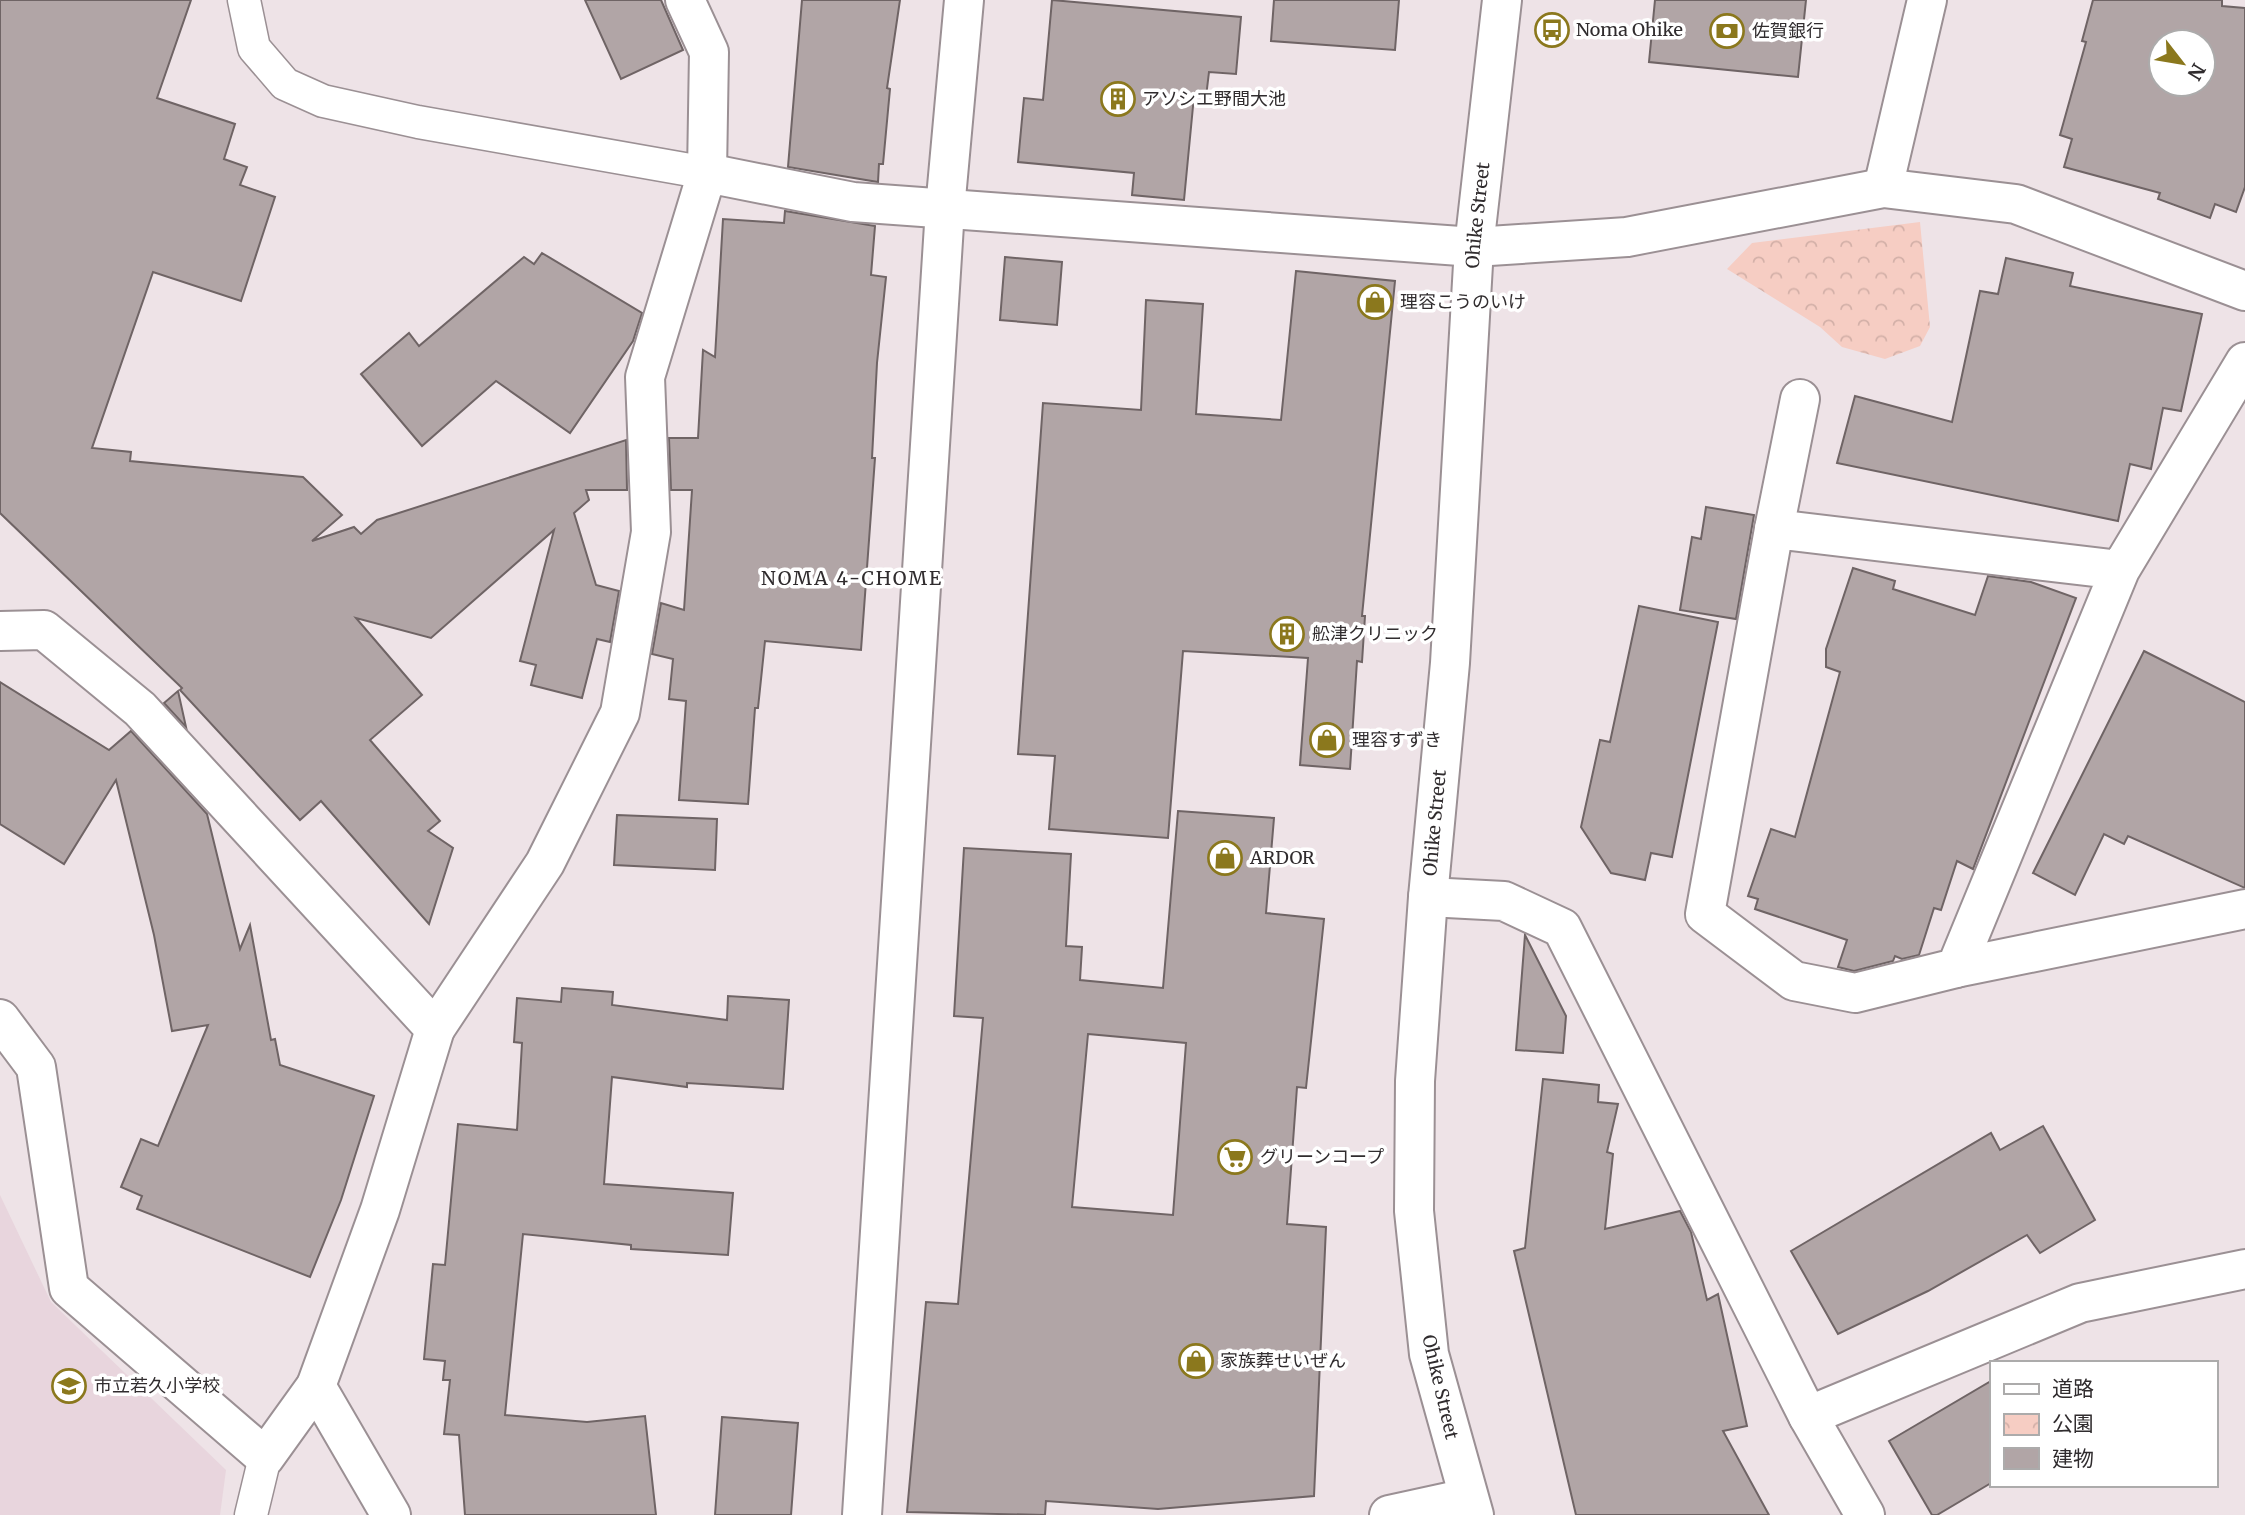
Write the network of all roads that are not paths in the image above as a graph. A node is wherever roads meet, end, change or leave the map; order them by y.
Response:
1 (244, 0) edge
2 (685, 0) edge
3 (964, 0) edge
4 (1502, 0) edge
5 (1927, 0) edge
6 (707, 173) junction
7 (1883, 188) junction
8 (945, 209) junction
9 (1474, 247) junction
10 (2245, 290) edge
11 (2245, 362) edge
12 (1800, 399) dead end
13 (1774, 528) junction
14 (2120, 570) junction
15 (0, 631) edge
16 (1428, 897) junction
17 (2245, 909) edge
18 (1956, 968) junction
19 (0, 1019) edge
20 (435, 1029) junction
21 (2245, 1269) edge
22 (316, 1386) junction
23 (1808, 1416) junction
24 (265, 1457) junction
25 (1470, 1506) edge
26 (251, 1515) edge
27 (391, 1515) edge
28 (862, 1515) edge
29 (1389, 1515) edge
30 (1864, 1515) edge

1 - 6 lane
2 - 6 street
3 - 8 street
4 - 9 street, Ohike Street
5 - 7 street
6 - 8 street
6 - 20 street
7 - 9 street
7 - 10 street
8 - 9 street
8 - 28 street
9 - 16 street, Ohike Street
11 - 14 street
12 - 13 street
13 - 14 street
13 - 18 street
14 - 18 street
15 - 20 street
16 - 23 street
16 - 25 street, Ohike Street
17 - 18 street
19 - 24 street
20 - 22 street
21 - 23 street
22 - 24 street
22 - 27 street
23 - 30 street
24 - 26 lane
25 - 29 street

